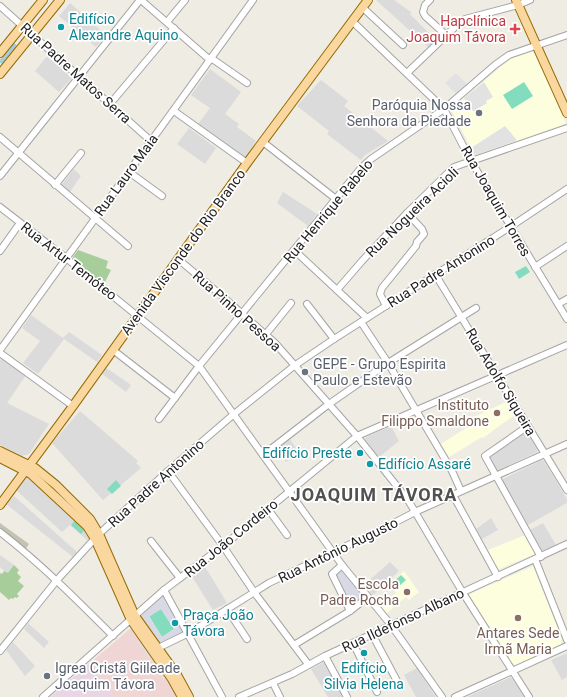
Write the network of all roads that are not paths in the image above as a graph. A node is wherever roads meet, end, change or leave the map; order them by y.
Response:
1 (43, 0) edge
2 (60, 0) edge
3 (141, 0) edge
4 (185, 0) edge
5 (253, 0) edge
6 (368, 0) edge
7 (430, 0) edge
8 (530, 0) edge
9 (517, 2) edge
10 (0, 6) edge
11 (362, 7) junction
12 (352, 21) junction
13 (167, 22) junction
14 (22, 26) junction
15 (174, 28) junction
16 (567, 34) edge
17 (32, 35) junction
18 (446, 35) junction
19 (403, 45) dead end
20 (536, 45) junction
21 (0, 53) edge
22 (210, 59) junction
23 (406, 73) junction
24 (0, 74) edge
25 (78, 77) junction
26 (247, 83) dead end
27 (110, 104) junction
28 (444, 109) junction
29 (174, 111) junction
30 (567, 113) edge
31 (567, 128) edge
32 (0, 137) edge
33 (151, 141) junction
34 (263, 142) junction
35 (81, 153) dead end
36 (19, 154) junction
37 (471, 161) junction
38 (247, 163) junction
39 (129, 172) junction
40 (0, 176) edge
41 (55, 185) junction
42 (567, 189) edge
43 (162, 196) dead end
44 (336, 200) junction
45 (0, 207) edge
46 (407, 213) junction
47 (94, 219) junction
48 (20, 223) junction
49 (510, 227) junction
50 (128, 246) dead end
51 (567, 246) edge
52 (294, 250) junction
53 (0, 251) edge
54 (66, 258) junction
55 (178, 259) junction
56 (535, 267) junction
57 (435, 274) junction
58 (337, 290) junction
59 (567, 299) edge
60 (291, 303) dead end
61 (307, 304) dead end
62 (558, 304) junction
63 (386, 306) junction
64 (476, 308) dead end
65 (243, 314) junction
66 (138, 315) junction
67 (462, 317) junction
68 (367, 318) junction
69 (567, 319) edge
70 (361, 322) junction
71 (266, 334) junction
72 (334, 339) junction
73 (567, 345) edge
74 (112, 350) junction
75 (0, 352) edge
76 (388, 363) junction
77 (199, 366) junction
78 (294, 366) junction
79 (498, 376) junction
80 (176, 398) junction
81 (329, 404) junction
82 (73, 406) junction
83 (416, 410) junction
84 (234, 414) junction
85 (159, 419) dead end
86 (528, 426) junction
87 (357, 436) junction
88 (567, 444) edge
89 (0, 451) edge
90 (545, 454) junction
91 (263, 455) junction
92 (0, 458) edge
93 (26, 467) junction
94 (168, 471) junction
95 (495, 476) junction
96 (567, 490) edge
97 (461, 491) junction
98 (289, 492) junction
99 (453, 495) junction
100 (0, 505) edge
101 (268, 509) junction
102 (415, 512) junction
103 (0, 532) edge
104 (288, 534) dead end
105 (97, 536) junction
106 (152, 541) dead end
107 (567, 544) edge
108 (223, 546) junction
109 (334, 553) junction
110 (538, 558) junction
111 (342, 565) junction
112 (498, 577) junction
113 (180, 578) junction
114 (57, 580) junction
115 (164, 590) junction
116 (254, 592) junction
117 (463, 593) junction
118 (368, 597) junction
119 (226, 609) junction
120 (350, 612) junction
121 (133, 618) junction
122 (391, 625) junction
123 (189, 633) junction
124 (372, 634) junction
125 (113, 636) junction
126 (247, 639) dead end
127 (567, 640) edge
128 (353, 643) junction
129 (294, 645) junction
130 (567, 646) edge
131 (158, 648) junction
132 (0, 651) edge
133 (325, 656) junction
134 (308, 664) junction
135 (513, 671) junction
136 (175, 677) junction
137 (397, 681) dead end
138 (273, 683) junction
139 (377, 692) dead end
140 (43, 697) edge
141 (182, 697) edge
142 (189, 697) edge
143 (222, 697) edge
144 (240, 697) edge
145 (280, 697) edge
146 (347, 697) edge
147 (442, 697) edge
148 (455, 697) edge
149 (529, 697) edge

1 - 14 main road
2 - 17 main road
3 - 13 street
3 - 25 street
4 - 13 street
5 - 22 street, Rua Lauro Maia
6 - 11 main road, Avenida Visconde do Rio Branco
7 - 18 street
8 - 9 street
9 - 18 street
9 - 20 main road
10 - 14 street, Rua Padre Matos Serra
11 - 12 main road, Avenida Visconde do Rio Branco
11 - 19 street
12 - 23 street, Rua Joaquim Torres
12 - 34 main road, Avenida Visconde do Rio Branco
13 - 15 street
14 - 17 street, Rua Padre Matos Serra
14 - 21 main road
15 - 22 street
15 - 27 street
16 - 20 street, Rua Henrique Rabelo
17 - 24 main road
17 - 25 street, Rua Padre Matos Serra
18 - 23 street
20 - 28 street, Rua Henrique Rabelo
20 - 30 main road
22 - 26 street
22 - 29 street, Rua Lauro Maia
23 - 28 street, Rua Joaquim Torres
25 - 27 street, Rua Padre Matos Serra
25 - 36 street
27 - 33 street, Rua Padre Matos Serra
28 - 37 street, Rua Joaquim Torres
28 - 44 street, Rua Henrique Rabelo
29 - 33 street, Rua Lauro Maia
29 - 38 street
31 - 37 street, Rua Nogueira Acioli
32 - 36 street
33 - 39 street, Rua Lauro Maia
34 - 38 main road, Avenida Visconde do Rio Branco
34 - 44 street
35 - 41 street
36 - 40 street
36 - 41 street
37 - 46 street, Rua Nogueira Acioli
37 - 49 street, Rua Joaquim Torres
38 - 55 main road, Avenida Visconde do Rio Branco
39 - 43 street
39 - 47 street, Rua Lauro Maia
41 - 47 street
42 - 49 street, Rua Padre Antonino
44 - 52 street, Rua Henrique Rabelo
45 - 48 street, Rua Artur Temóteo
46 - 58 street, Rua Nogueira Acioli
46 - 63 street
47 - 50 street
47 - 54 street, Rua Lauro Maia
48 - 53 street
48 - 54 street, Rua Artur Temóteo
49 - 56 street, Rua Joaquim Torres
49 - 57 street, Rua Padre Antonino
51 - 56 street
52 - 58 street
52 - 65 street, Rua Henrique Rabelo
54 - 66 street, Rua Artur Temóteo
54 - 75 street, Rua Lauro Maia
55 - 65 street, Rua Pinho Pessoa
55 - 66 main road, Avenida Visconde do Rio Branco
56 - 62 street, Rua Joaquim Torres
57 - 63 street, Rua Padre Antonino
57 - 67 street, Rua Adolfo Siqueira
58 - 68 street
59 - 62 street
60 - 71 street
61 - 72 street
62 - 69 street, Rua Joaquim Torres
63 - 68 street, Rua Padre Antonino
64 - 67 street
65 - 71 street, Rua Pinho Pessoa
65 - 77 street, Rua Henrique Rabelo
66 - 74 main road, Avenida Visconde do Rio Branco
66 - 77 street, Rua Artur Temóteo
67 - 76 street
67 - 79 street, Rua Adolfo Siqueira
68 - 70 street, Rua Padre Antonino
70 - 72 street, Rua Padre Antonino
70 - 76 street
71 - 78 street, Rua Pinho Pessoa
72 - 78 street, Rua Padre Antonino
73 - 79 street, Rua João Cordeiro
74 - 80 street
74 - 82 main road, Avenida Visconde do Rio Branco
75 - 82 street
76 - 81 street
76 - 83 street
77 - 80 street, Rua Henrique Rabelo
77 - 84 street, Rua Artur Temóteo
78 - 81 street, Rua Pinho Pessoa
78 - 84 street, Rua Padre Antonino
79 - 83 street, Rua João Cordeiro
79 - 86 street, Rua Adolfo Siqueira
80 - 85 street, Rua Henrique Rabelo
81 - 87 street, Rua Pinho Pessoa
81 - 91 street
82 - 93 main road, Avenida Visconde do Rio Branco
83 - 87 street, Rua João Cordeiro
83 - 97 street
84 - 91 street, Rua Artur Temóteo
84 - 94 street, Rua Padre Antonino
86 - 90 street, Rua Adolfo Siqueira
86 - 95 street
87 - 98 street, Rua João Cordeiro
87 - 102 street, Rua Pinho Pessoa
88 - 90 street, Rua Antônio Augusto
89 - 93 main road
90 - 95 street, Rua Antônio Augusto
90 - 96 street, Rua Adolfo Siqueira
91 - 98 street, Rua Artur Temóteo
92 - 93 main road
93 - 100 main road, Avenida Visconde do Rio Branco
93 - 105 main road
94 - 105 street, Rua Padre Antonino
94 - 108 street
95 - 97 street, Rua Antônio Augusto
95 - 110 street
97 - 99 street, Rua Antônio Augusto
98 - 101 street, Rua João Cordeiro
98 - 109 street, Rua Artur Temóteo
99 - 102 street, Rua Antônio Augusto
99 - 112 street
101 - 104 street
101 - 108 street, Rua João Cordeiro
102 - 109 street, Rua Antônio Augusto
102 - 117 street, Rua Pinho Pessoa
103 - 114 street
105 - 114 street, Rua Padre Antonino
105 - 121 main road
106 - 113 street
107 - 110 street, Rua Ildefonso Albano
108 - 113 street, Rua João Cordeiro
108 - 116 street
109 - 111 street, Rua Artur Temóteo
109 - 116 street, Rua Antônio Augusto
110 - 112 street, Rua Ildefonso Albano
110 - 127 street
111 - 118 street, Rua Artur Temóteo
111 - 120 street
112 - 117 street, Rua Ildefonso Albano
113 - 115 street, Rua João Cordeiro
114 - 125 street
114 - 132 street, Rua Padre Antonino
115 - 121 street, Rua João Cordeiro
115 - 123 street
116 - 119 street, Rua Antônio Augusto
116 - 129 street
117 - 122 street, Rua Ildefonso Albano
117 - 135 street, Rua Pinho Pessoa
118 - 120 street
118 - 122 street, Rua Artur Temóteo
119 - 123 street, Rua Antônio Augusto
119 - 126 street
120 - 129 street
121 - 125 street, Rua João Cordeiro
121 - 131 main road
121 - 136 main road
122 - 124 street, Rua Ildefonso Albano
122 - 147 street, Rua Artur Temóteo
123 - 131 street, Rua Antônio Augusto
123 - 143 street
124 - 128 street, Rua Ildefonso Albano
124 - 137 street
125 - 140 street, Rua João Cordeiro
128 - 133 street, Rua Ildefonso Albano
128 - 139 street
129 - 134 street
130 - 135 street
131 - 136 main road
133 - 134 street, Rua Ildefonso Albano
133 - 146 street
134 - 138 street, Rua Ildefonso Albano
135 - 148 street
135 - 149 street, Rua Pinho Pessoa
136 - 141 main road
136 - 142 main road
138 - 144 street, Rua Ildefonso Albano
138 - 145 street

